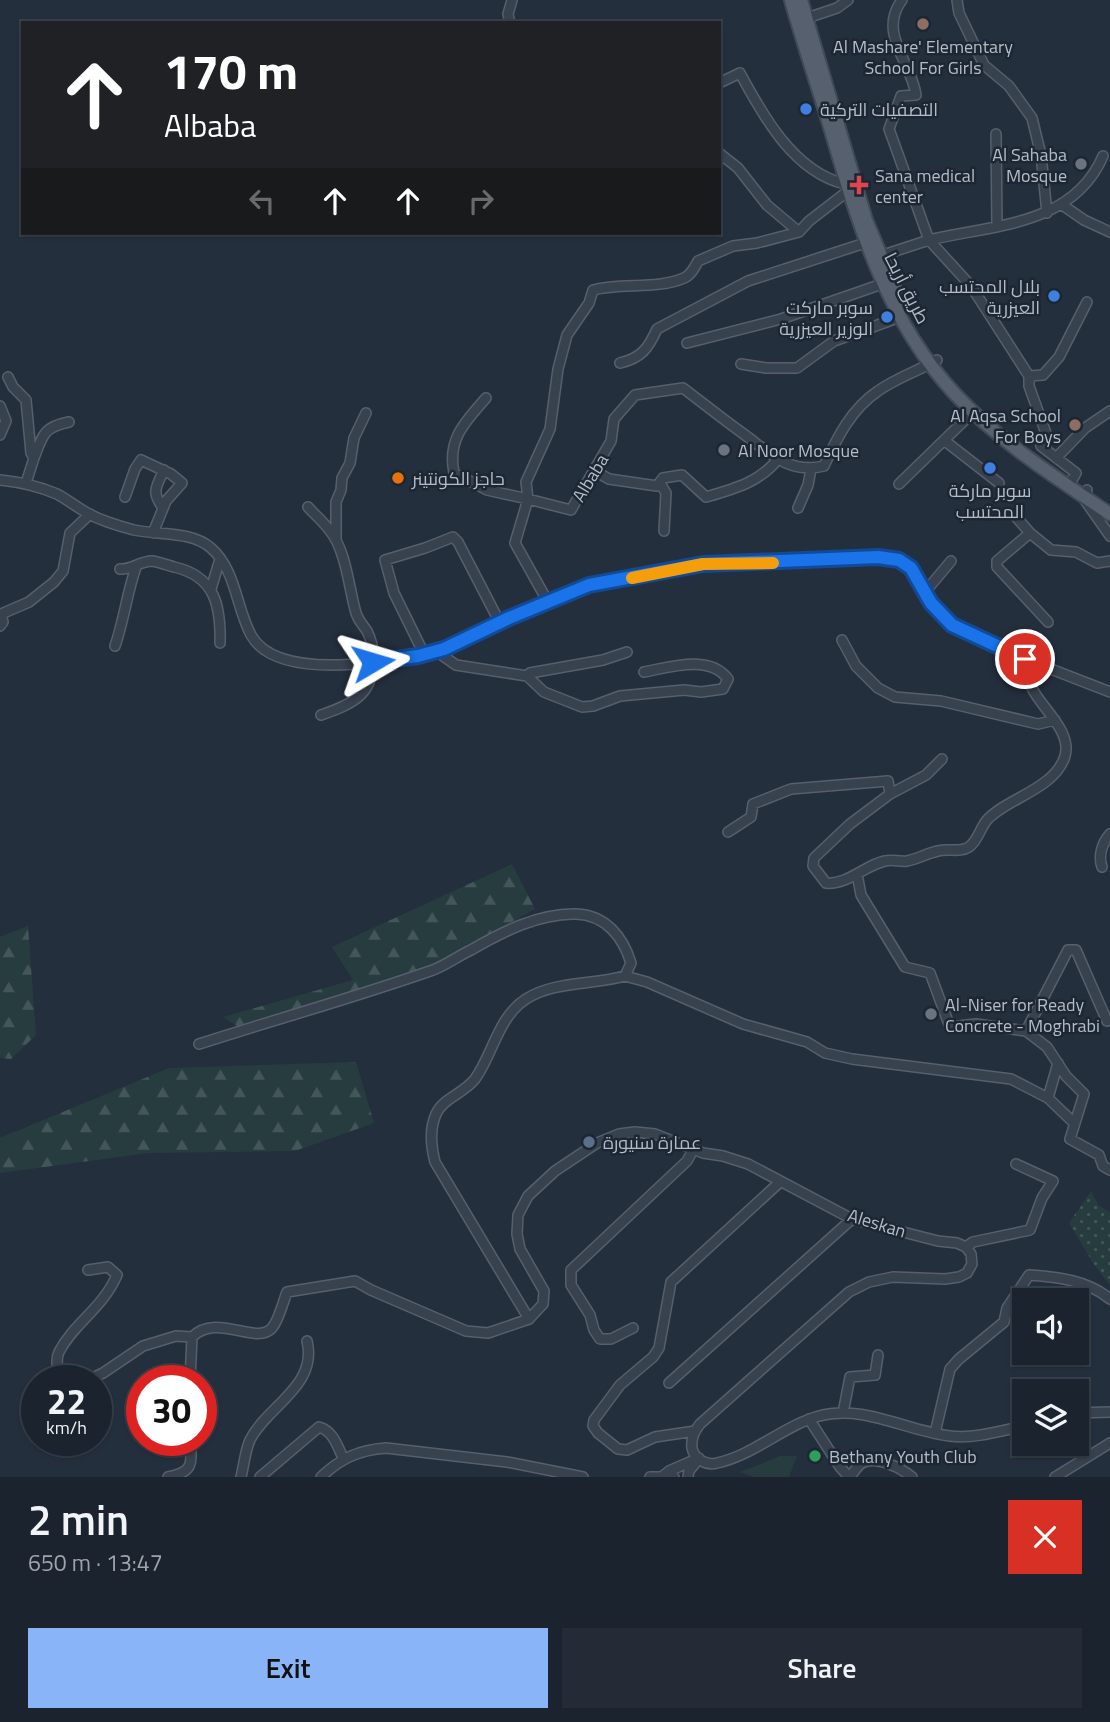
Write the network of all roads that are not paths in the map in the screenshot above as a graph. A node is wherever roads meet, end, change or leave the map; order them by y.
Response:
1 (512, 0) edge
2 (791, 0) edge
3 (801, 0) edge
4 (848, 0) edge
5 (902, 0) edge
6 (957, 0) edge
7 (807, 18) junction
8 (510, 21) edge
9 (721, 82) edge
10 (996, 134) dead end
11 (721, 155) edge
12 (1102, 156) dead end
13 (846, 187) junction
14 (1061, 204) junction
15 (1047, 213) junction
16 (996, 227) junction
17 (799, 232) junction
18 (1110, 232) edge
19 (929, 240) junction
20 (865, 243) junction
21 (880, 256) junction
22 (882, 284) junction
23 (1087, 302) dead end
24 (900, 317) junction
25 (687, 344) dead end
26 (934, 362) junction
27 (620, 363) dead end
28 (741, 364) dead end
29 (1029, 376) junction
30 (8, 377) dead end
31 (486, 398) dead end
32 (0, 406) edge
33 (1110, 411) edge
34 (973, 412) junction
35 (366, 413) dead end
36 (69, 422) dead end
37 (0, 435) edge
38 (945, 441) junction
39 (34, 458) junction
40 (1056, 458) junction
41 (778, 459) junction
42 (811, 469) junction
43 (164, 470) junction
44 (596, 471) junction
45 (0, 480) edge
46 (1072, 480) junction
47 (26, 483) junction
48 (660, 483) junction
49 (999, 483) dead end
50 (899, 484) dead end
51 (1085, 494) junction
52 (125, 497) dead end
53 (528, 499) junction
54 (1110, 506) edge
55 (308, 507) dead end
56 (163, 508) junction
57 (798, 508) dead end
58 (90, 514) junction
59 (1110, 514) edge
60 (1017, 518) dead end
61 (664, 531) dead end
62 (153, 533) junction
63 (1030, 533) junction
64 (1110, 536) edge
65 (336, 541) junction
66 (220, 559) junction
67 (951, 561) dead end
68 (1110, 561) edge
69 (136, 567) junction
70 (120, 569) dead end
71 (211, 589) junction
72 (925, 592) junction
73 (548, 602) junction
74 (1048, 622) dead end
75 (500, 623) junction
76 (0, 626) edge
77 (842, 640) dead end
78 (220, 643) dead end
79 (115, 646) dead end
80 (436, 651) junction
81 (627, 652) dead end
82 (424, 654) junction
83 (1025, 659) junction
84 (373, 662) junction
85 (644, 672) dead end
86 (527, 676) junction
87 (1110, 691) edge
88 (321, 715) dead end
89 (1055, 720) junction
90 (942, 759) dead end
91 (890, 794) junction
92 (728, 832) dead end
93 (1110, 834) edge
94 (1101, 867) dead end
95 (857, 874) junction
96 (625, 976) junction
97 (1107, 1021) dead end
98 (1026, 1031) junction
99 (199, 1044) dead end
100 (1058, 1063) junction
101 (1048, 1098) junction
102 (1073, 1122) junction
103 (694, 1150) junction
104 (1016, 1164) dead end
105 (1110, 1168) edge
106 (780, 1182) junction
107 (852, 1219) junction
108 (966, 1247) junction
109 (88, 1269) dead end
110 (1110, 1299) edge
111 (529, 1319) junction
112 (633, 1328) dead end
113 (192, 1337) junction
114 (307, 1341) dead end
115 (878, 1355) dead end
116 (191, 1365) edge
117 (669, 1383) dead end
118 (1089, 1412) edge
119 (1110, 1412) edge
120 (843, 1413) junction
121 (809, 1419) junction
122 (1012, 1428) edge
123 (695, 1431) junction
124 (935, 1433) junction
125 (1110, 1443) edge
126 (191, 1456) edge
127 (343, 1458) junction
128 (703, 1461) junction
129 (663, 1476) edge
130 (168, 1477) edge
131 (242, 1477) edge
132 (260, 1477) edge
133 (321, 1477) edge
134 (583, 1477) edge
135 (650, 1477) edge
136 (674, 1477) edge
137 (688, 1477) edge
138 (850, 1477) edge
139 (912, 1477) edge
140 (1055, 1477) edge

1 - 8 street
2 - 13 main road, طريق أريحا
3 - 7 main road, طريق أريحا
4 - 7 street
5 - 19 street
6 - 15 street
7 - 21 main road, طريق أريحا
9 - 13 street
10 - 16 street
11 - 17 street
12 - 14 street
13 - 17 street
13 - 20 main road, طريق أريحا
14 - 15 street
14 - 18 street
15 - 16 street
16 - 19 street
17 - 53 street
19 - 21 street
19 - 29 street
20 - 22 main road, طريق أريحا
20 - 27 street
21 - 26 main road, طريق أريحا
22 - 24 main road, طريق أريحا
22 - 25 street
23 - 29 street
24 - 26 main road, طريق أريحا
24 - 28 street
26 - 34 main road, طريق أريحا
26 - 42 street
26 - 46 main road, طريق أريحا
29 - 40 street
30 - 39 street
31 - 53 street
32 - 37 street
33 - 40 street
34 - 38 street
34 - 51 main road, طريق أريحا
35 - 65 street
36 - 39 street
38 - 49 street
38 - 50 street
39 - 47 street
40 - 46 street
41 - 42 street, Albaba
41 - 44 street, Albaba
41 - 48 street
42 - 57 street
43 - 52 street
43 - 56 street
43 - 56 street
44 - 48 street
44 - 53 street, Albaba
45 - 47 street
46 - 51 main road, طريق أريحا
47 - 58 street
48 - 61 street
51 - 54 main road, طريق أريحا
51 - 59 main road, طريق أريحا
51 - 64 street
53 - 73 street
55 - 65 street
56 - 62 street
58 - 62 street
58 - 76 street
60 - 63 street
62 - 66 street
63 - 68 street
63 - 74 street
65 - 84 street
66 - 71 street
66 - 84 street
67 - 72 street
69 - 70 street
69 - 71 street
69 - 79 street
71 - 78 street
72 - 73 street
72 - 83 street
73 - 75 street
75 - 80 street
75 - 82 street
77 - 89 street
80 - 82 street
80 - 86 street
81 - 86 street
82 - 84 street
83 - 87 street
83 - 89 street
84 - 88 street
85 - 86 street
89 - 95 street
90 - 91 street
91 - 92 street
91 - 95 street
93 - 94 street
95 - 98 street
96 - 99 street
96 - 101 street
96 - 111 street
97 - 98 street
98 - 100 street
100 - 101 street
100 - 102 street
101 - 102 street
102 - 105 street
103 - 106 street, Aleskan
103 - 111 street, Aleskan
103 - 112 street
104 - 108 street
106 - 107 street, Aleskan
106 - 123 street
107 - 108 street, Aleskan
107 - 117 street
108 - 123 street
109 - 113 street
110 - 124 street
111 - 113 street
113 - 116 street
114 - 131 street
115 - 120 street
118 - 119 street
120 - 121 street
120 - 124 street
121 - 128 street
121 - 138 street
122 - 124 street
123 - 128 street
125 - 140 street
126 - 130 street
127 - 132 street
127 - 133 street
127 - 134 street
128 - 129 street
128 - 137 street
129 - 135 street
129 - 136 street
138 - 139 street

